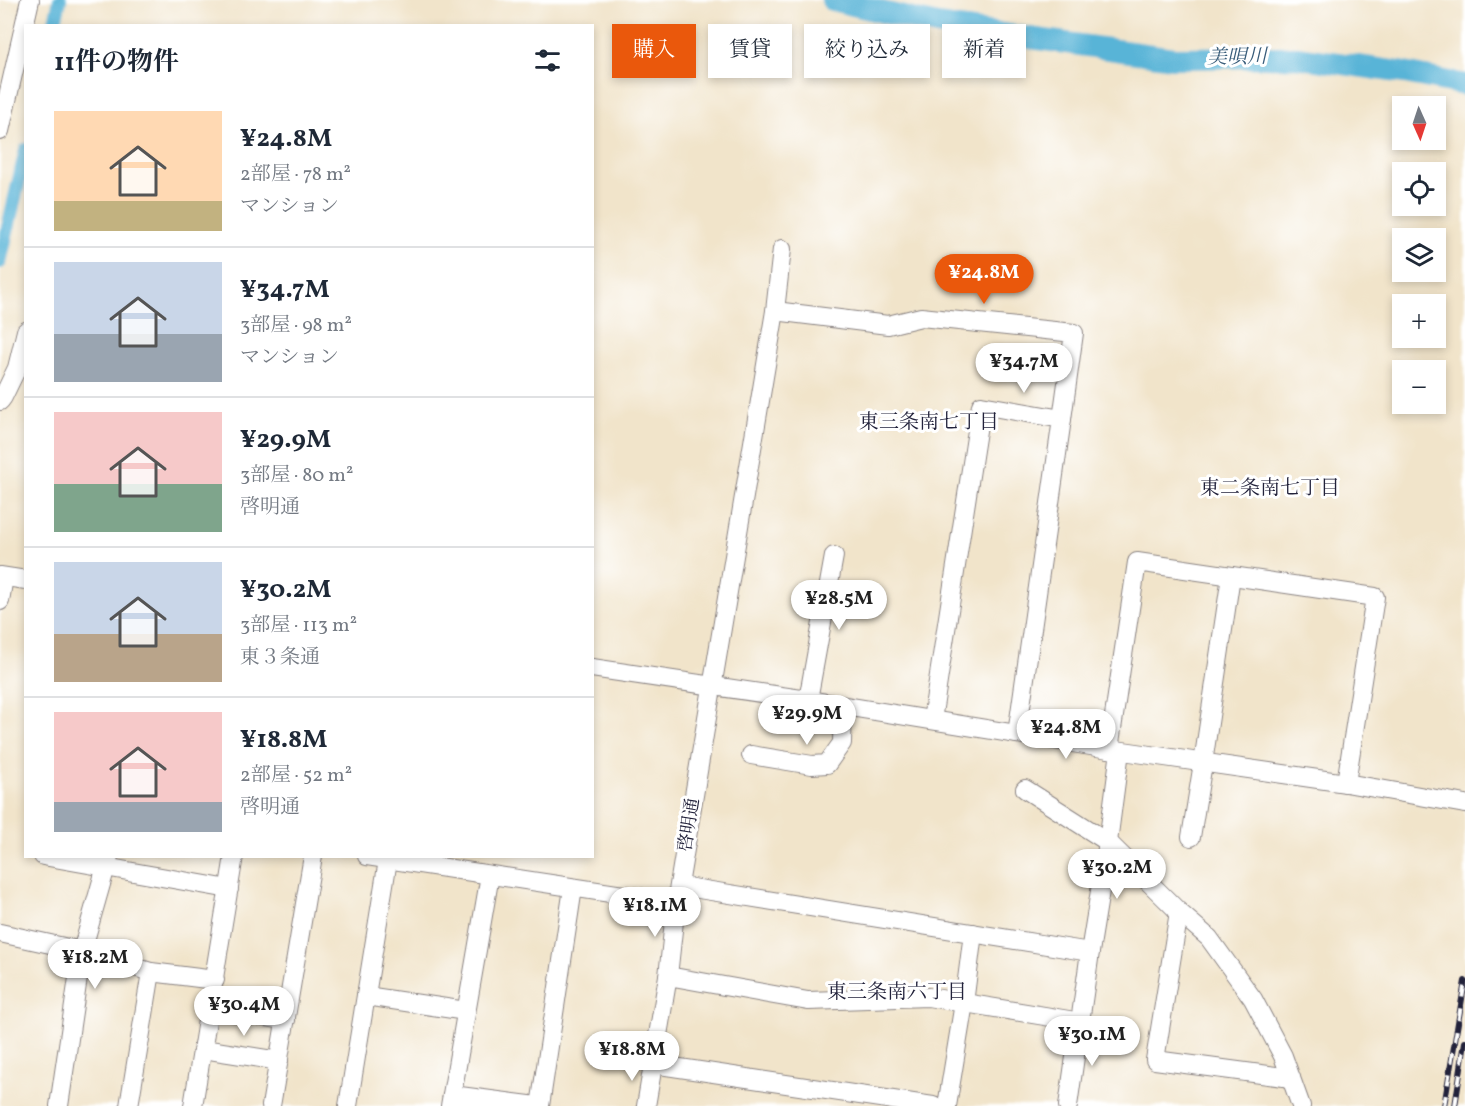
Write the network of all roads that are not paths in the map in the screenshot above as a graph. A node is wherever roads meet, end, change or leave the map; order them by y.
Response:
1 (30, 0) edge
2 (25, 24) edge
3 (24, 26) edge
4 (0, 131) edge
5 (782, 249) dead end
6 (775, 311) junction
7 (24, 339) edge
8 (0, 401) edge
9 (1062, 419) junction
10 (834, 556) dead end
11 (2, 576) edge
12 (1231, 576) junction
13 (24, 580) edge
14 (0, 602) edge
15 (594, 668) edge
16 (712, 686) junction
17 (807, 700) junction
18 (843, 706) junction
19 (932, 720) junction
20 (1017, 734) junction
21 (1114, 750) junction
22 (752, 755) dead end
23 (1203, 763) junction
24 (1346, 783) junction
25 (1025, 789) dead end
26 (1465, 804) edge
27 (1191, 837) dead end
28 (1108, 842) junction
29 (64, 858) edge
30 (234, 858) edge
31 (313, 858) edge
32 (378, 858) edge
33 (388, 860) junction
34 (106, 862) edge
35 (490, 874) junction
36 (573, 888) junction
37 (229, 889) junction
38 (678, 894) junction
39 (1179, 912) junction
40 (0, 933) edge
41 (973, 933) junction
42 (82, 951) junction
43 (1090, 952) junction
44 (151, 972) junction
45 (668, 976) junction
46 (215, 980) junction
47 (366, 996) junction
48 (964, 1003) junction
49 (210, 1009) junction
50 (466, 1011) junction
51 (285, 1020) junction
52 (1081, 1022) junction
53 (203, 1049) junction
54 (279, 1061) junction
55 (652, 1064) junction
56 (1291, 1078) junction
57 (451, 1101) edge
58 (59, 1106) edge
59 (129, 1106) edge
60 (193, 1106) edge
61 (271, 1106) edge
62 (348, 1106) edge
63 (538, 1106) edge
64 (646, 1106) edge
65 (933, 1106) edge
66 (947, 1106) edge
67 (1068, 1106) edge
68 (1301, 1106) edge

1 - 2 street
3 - 4 street
5 - 6 street, 啓明通
6 - 9 street
6 - 16 street, 啓明通
7 - 8 street
9 - 19 street
9 - 20 street
10 - 17 street
11 - 13 street
11 - 14 street
12 - 21 street
12 - 23 street
12 - 24 street
15 - 16 street
16 - 17 street
16 - 38 street, 啓明通
17 - 18 street
18 - 19 street
18 - 22 street
19 - 20 street
20 - 21 street
21 - 23 street
21 - 28 street
23 - 24 street
23 - 27 street
24 - 26 street
25 - 28 street
28 - 39 street
28 - 43 street
29 - 34 street
30 - 37 street
31 - 51 street
32 - 33 street
33 - 35 street
33 - 47 street
34 - 37 street
34 - 42 street
35 - 36 street
35 - 50 street
36 - 38 street
36 - 63 street
37 - 46 street
38 - 41 street
38 - 45 street, 啓明通
39 - 56 street
39 - 56 street
40 - 42 street
41 - 43 street
41 - 48 street
42 - 44 street
42 - 58 street
43 - 52 street
44 - 46 street
44 - 59 street
45 - 48 street
45 - 55 street, 啓明通
46 - 49 street
47 - 50 street
47 - 62 street
48 - 52 street
48 - 66 street
49 - 51 street
49 - 53 street
50 - 57 street
51 - 54 street
52 - 67 street
53 - 54 street
53 - 60 street
54 - 61 street
55 - 64 street, 啓明通
55 - 65 street
56 - 68 street
57 - 63 street

